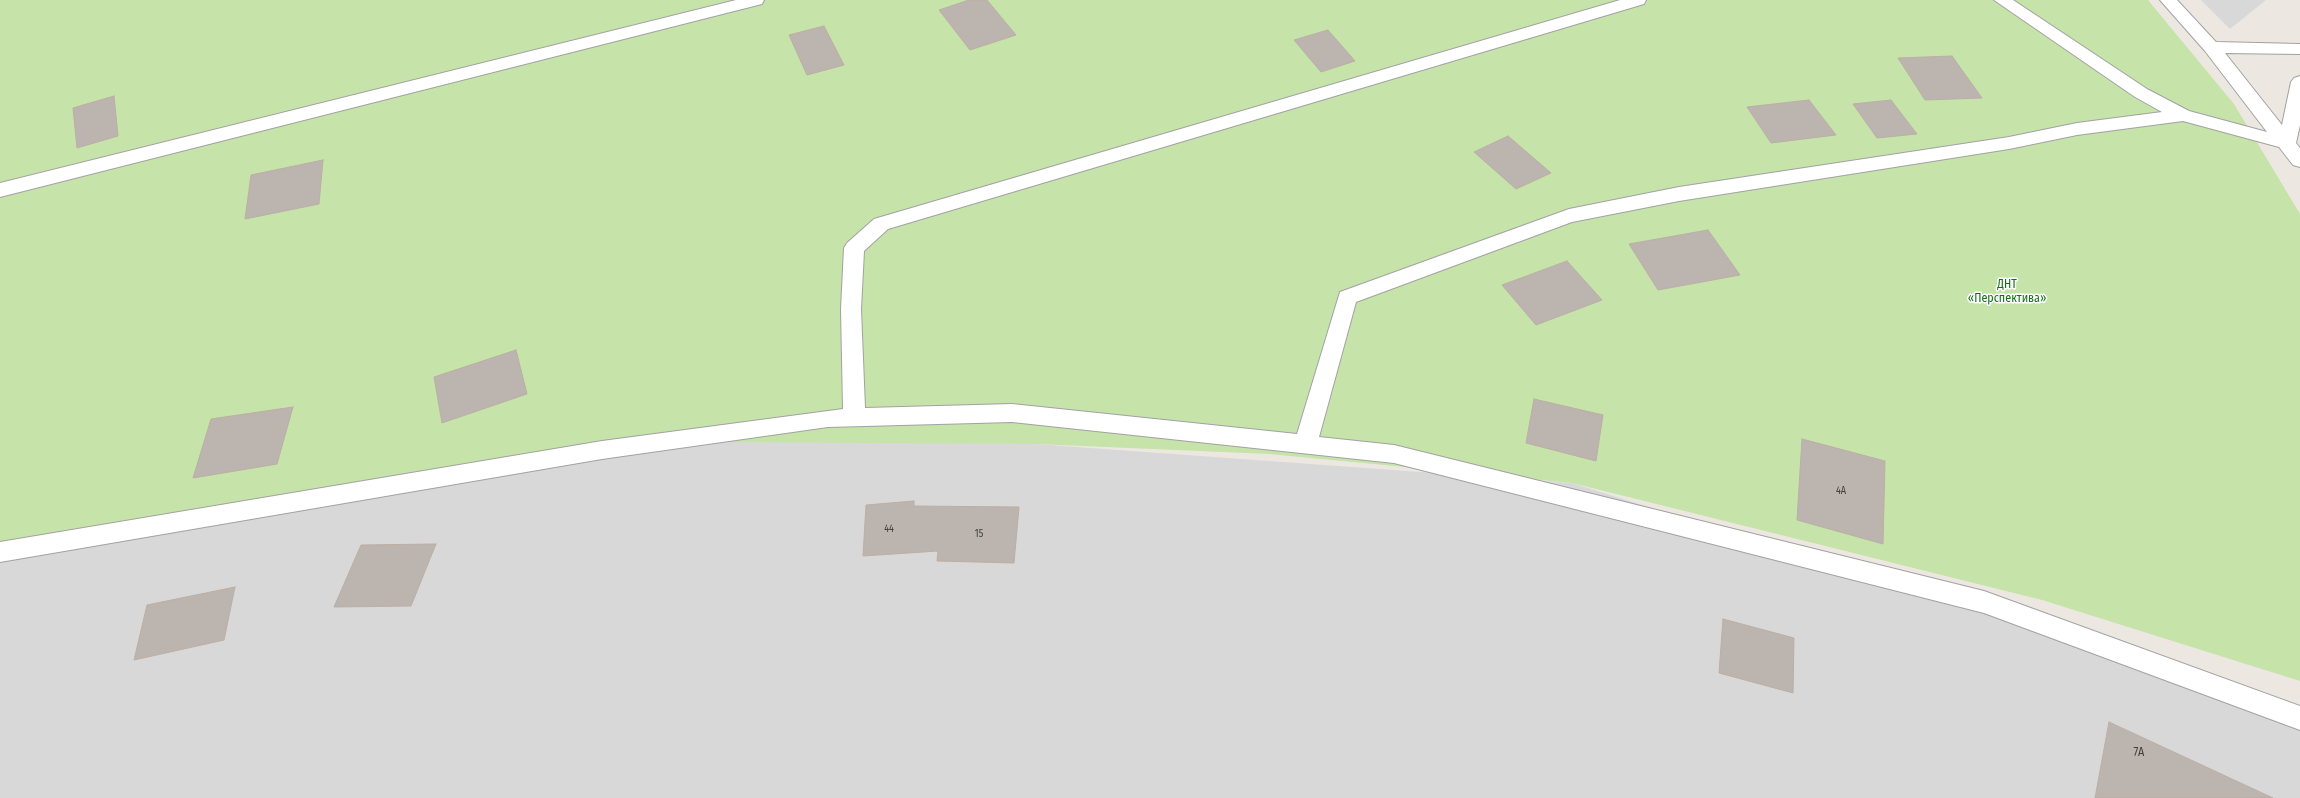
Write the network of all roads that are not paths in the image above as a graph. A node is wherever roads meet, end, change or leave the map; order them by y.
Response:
1 (756, 0) edge
2 (1638, 0) edge
3 (2002, 0) edge
4 (2152, 0) edge
5 (2168, 0) edge
6 (2188, 24) junction
7 (2210, 47) junction
8 (2300, 49) edge
9 (2300, 82) edge
10 (2183, 114) junction
11 (2287, 143) junction
12 (2300, 161) edge
13 (0, 190) edge
14 (854, 417) junction
15 (1305, 445) junction
16 (0, 552) edge
17 (2300, 718) edge

1 - 13 street
2 - 14 street
3 - 10 street
4 - 6 street
5 - 6 street
6 - 7 street
7 - 8 street
7 - 11 street
9 - 11 street
10 - 11 street
10 - 15 street
11 - 12 street
14 - 15 street
14 - 16 street
15 - 17 street

